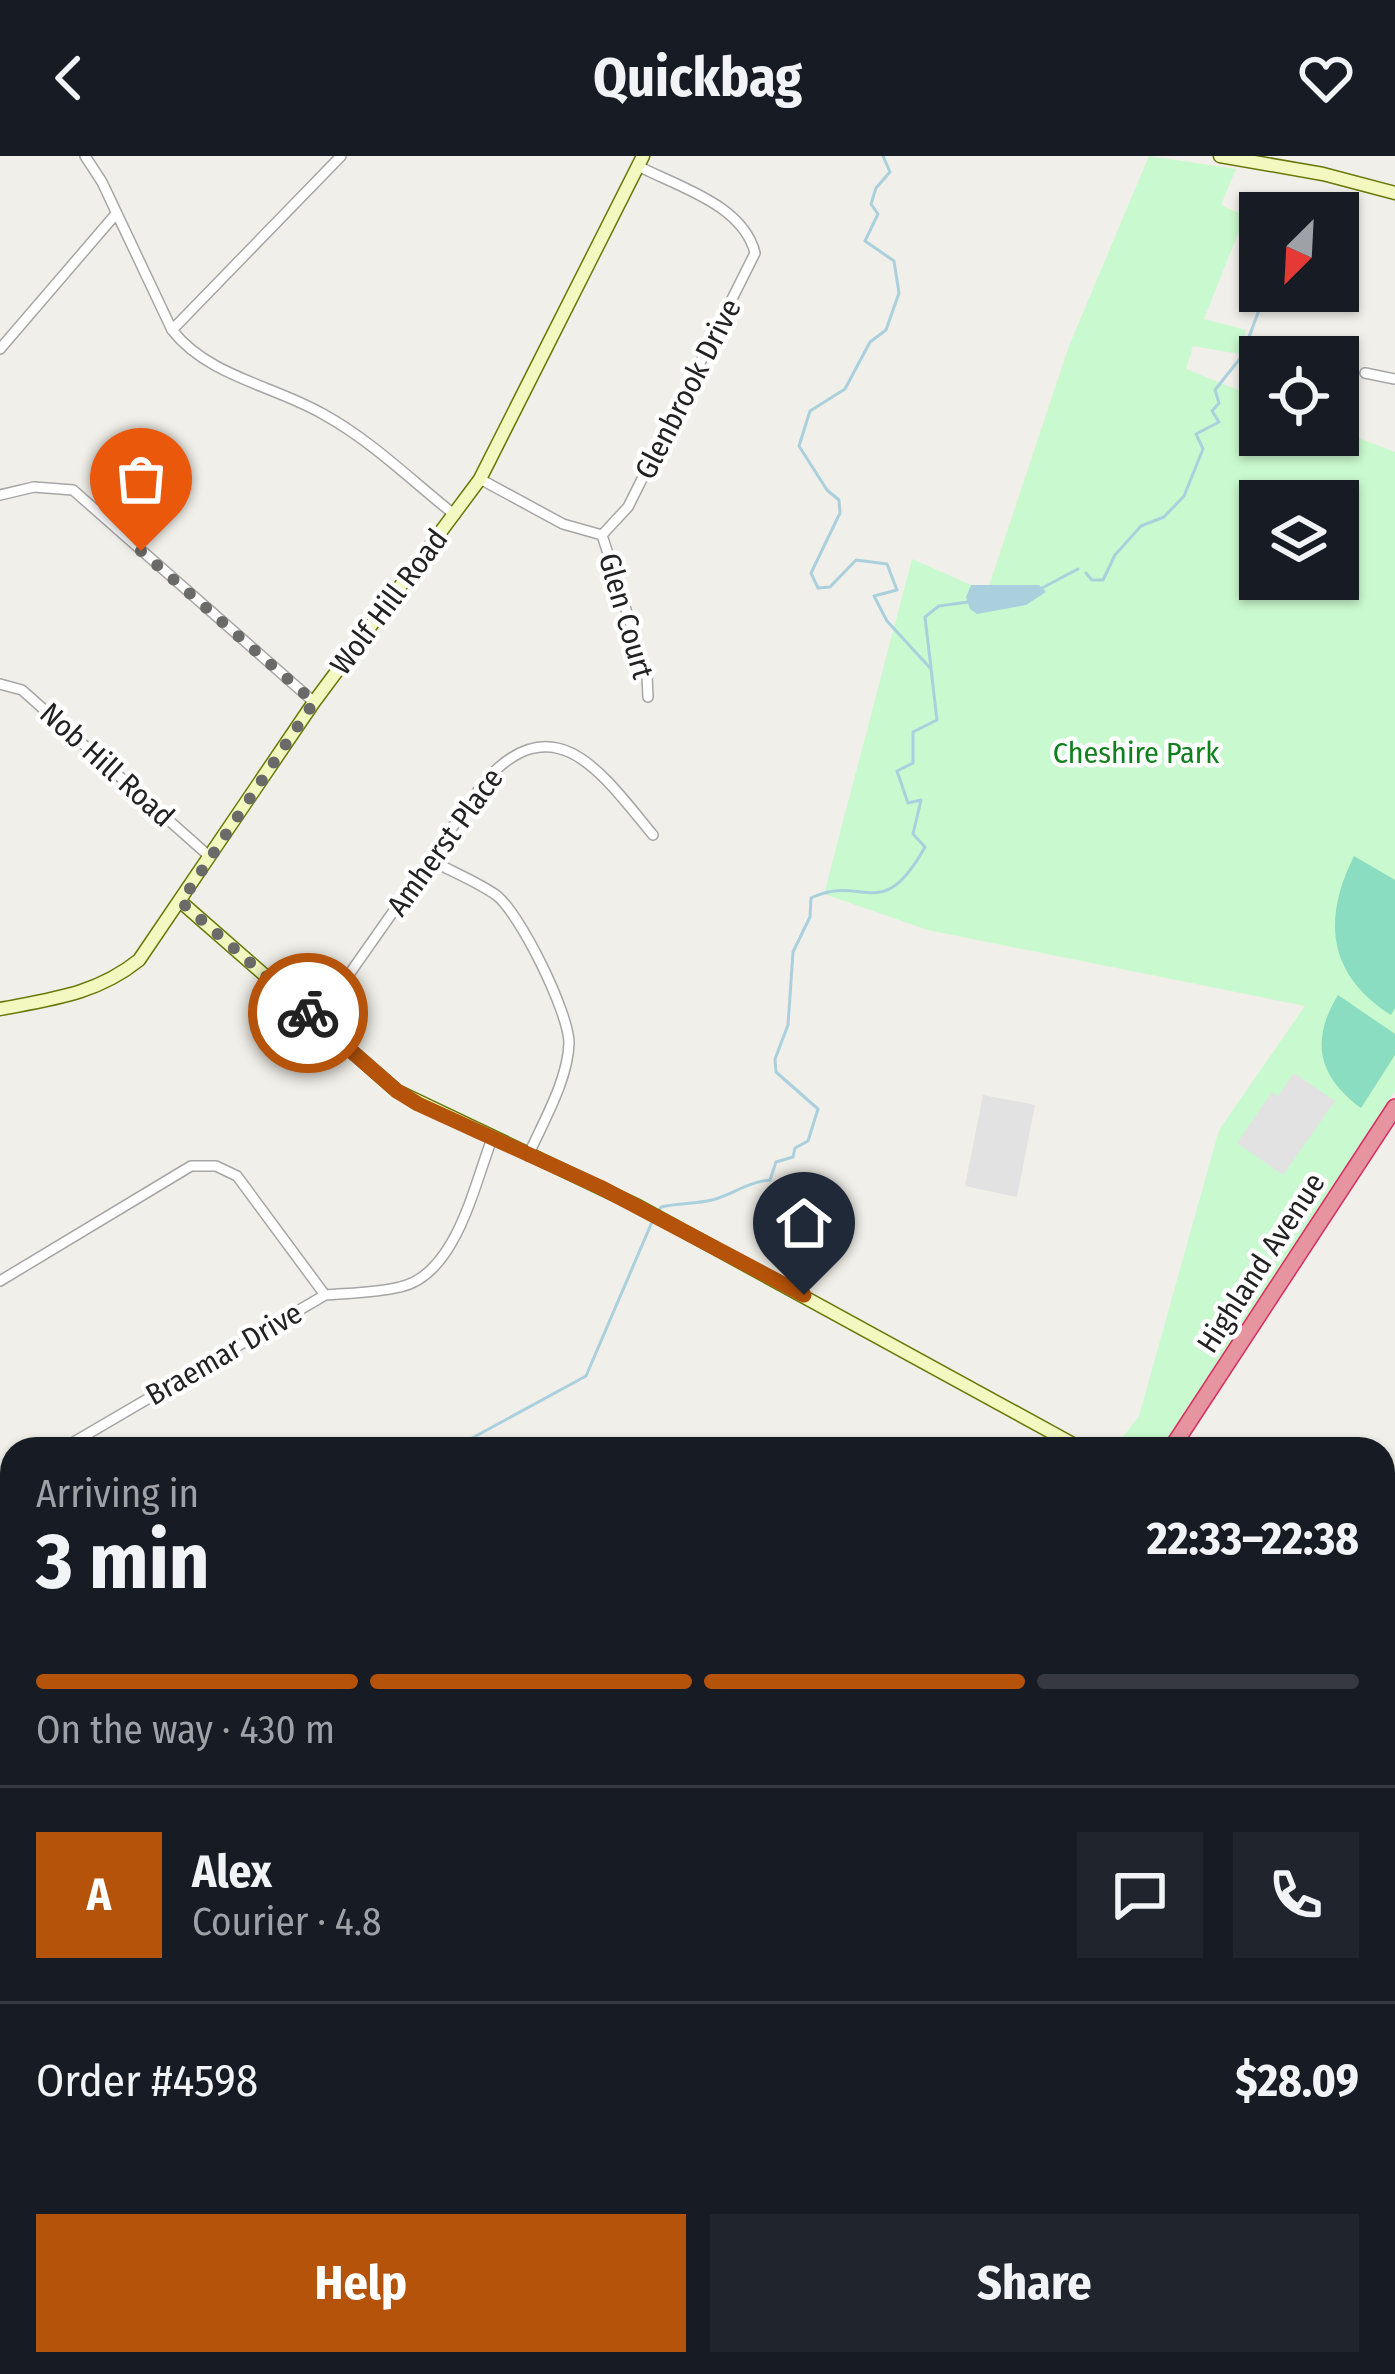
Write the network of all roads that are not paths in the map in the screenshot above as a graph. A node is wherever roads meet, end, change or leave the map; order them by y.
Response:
1 (85, 156) edge
2 (341, 156) edge
3 (1225, 156) edge
4 (640, 161) edge
5 (1395, 193) edge
6 (115, 215) junction
7 (172, 330) junction
8 (0, 349) edge
9 (1366, 373) dead end
10 (1395, 379) edge
11 (480, 479) junction
12 (0, 495) edge
13 (455, 515) junction
14 (602, 535) junction
15 (0, 684) edge
16 (648, 697) dead end
17 (314, 702) junction
18 (652, 835) dead end
19 (209, 856) junction
20 (431, 860) junction
21 (181, 902) junction
22 (0, 1009) edge
23 (317, 1021) junction
24 (1395, 1107) edge
25 (492, 1139) junction
26 (529, 1156) junction
27 (0, 1281) edge
28 (325, 1295) junction
29 (82, 1437) edge
30 (1060, 1437) edge
31 (1179, 1437) edge

1 - 6 street
2 - 7 street
3 - 5 street
4 - 11 street, Wolf Hill Road
4 - 14 street, Glenbrook Drive
6 - 7 street
6 - 8 street
7 - 13 street
9 - 10 street
11 - 13 street, Wolf Hill Road
11 - 14 street
12 - 17 street
13 - 17 street, Wolf Hill Road
14 - 16 street, Glen Court
15 - 19 street, Nob Hill Road
17 - 19 street, Wolf Hill Road
18 - 20 street, Amherst Place
19 - 21 street, Wolf Hill Road
20 - 23 street, Amherst Place
20 - 26 street
21 - 22 street, Wolf Hill Road
21 - 23 street
23 - 25 street
24 - 31 highway, Highland Avenue
25 - 26 street
25 - 28 street, Braemar Drive
26 - 30 street
27 - 28 street, Braemar Drive
28 - 29 street, Braemar Drive

